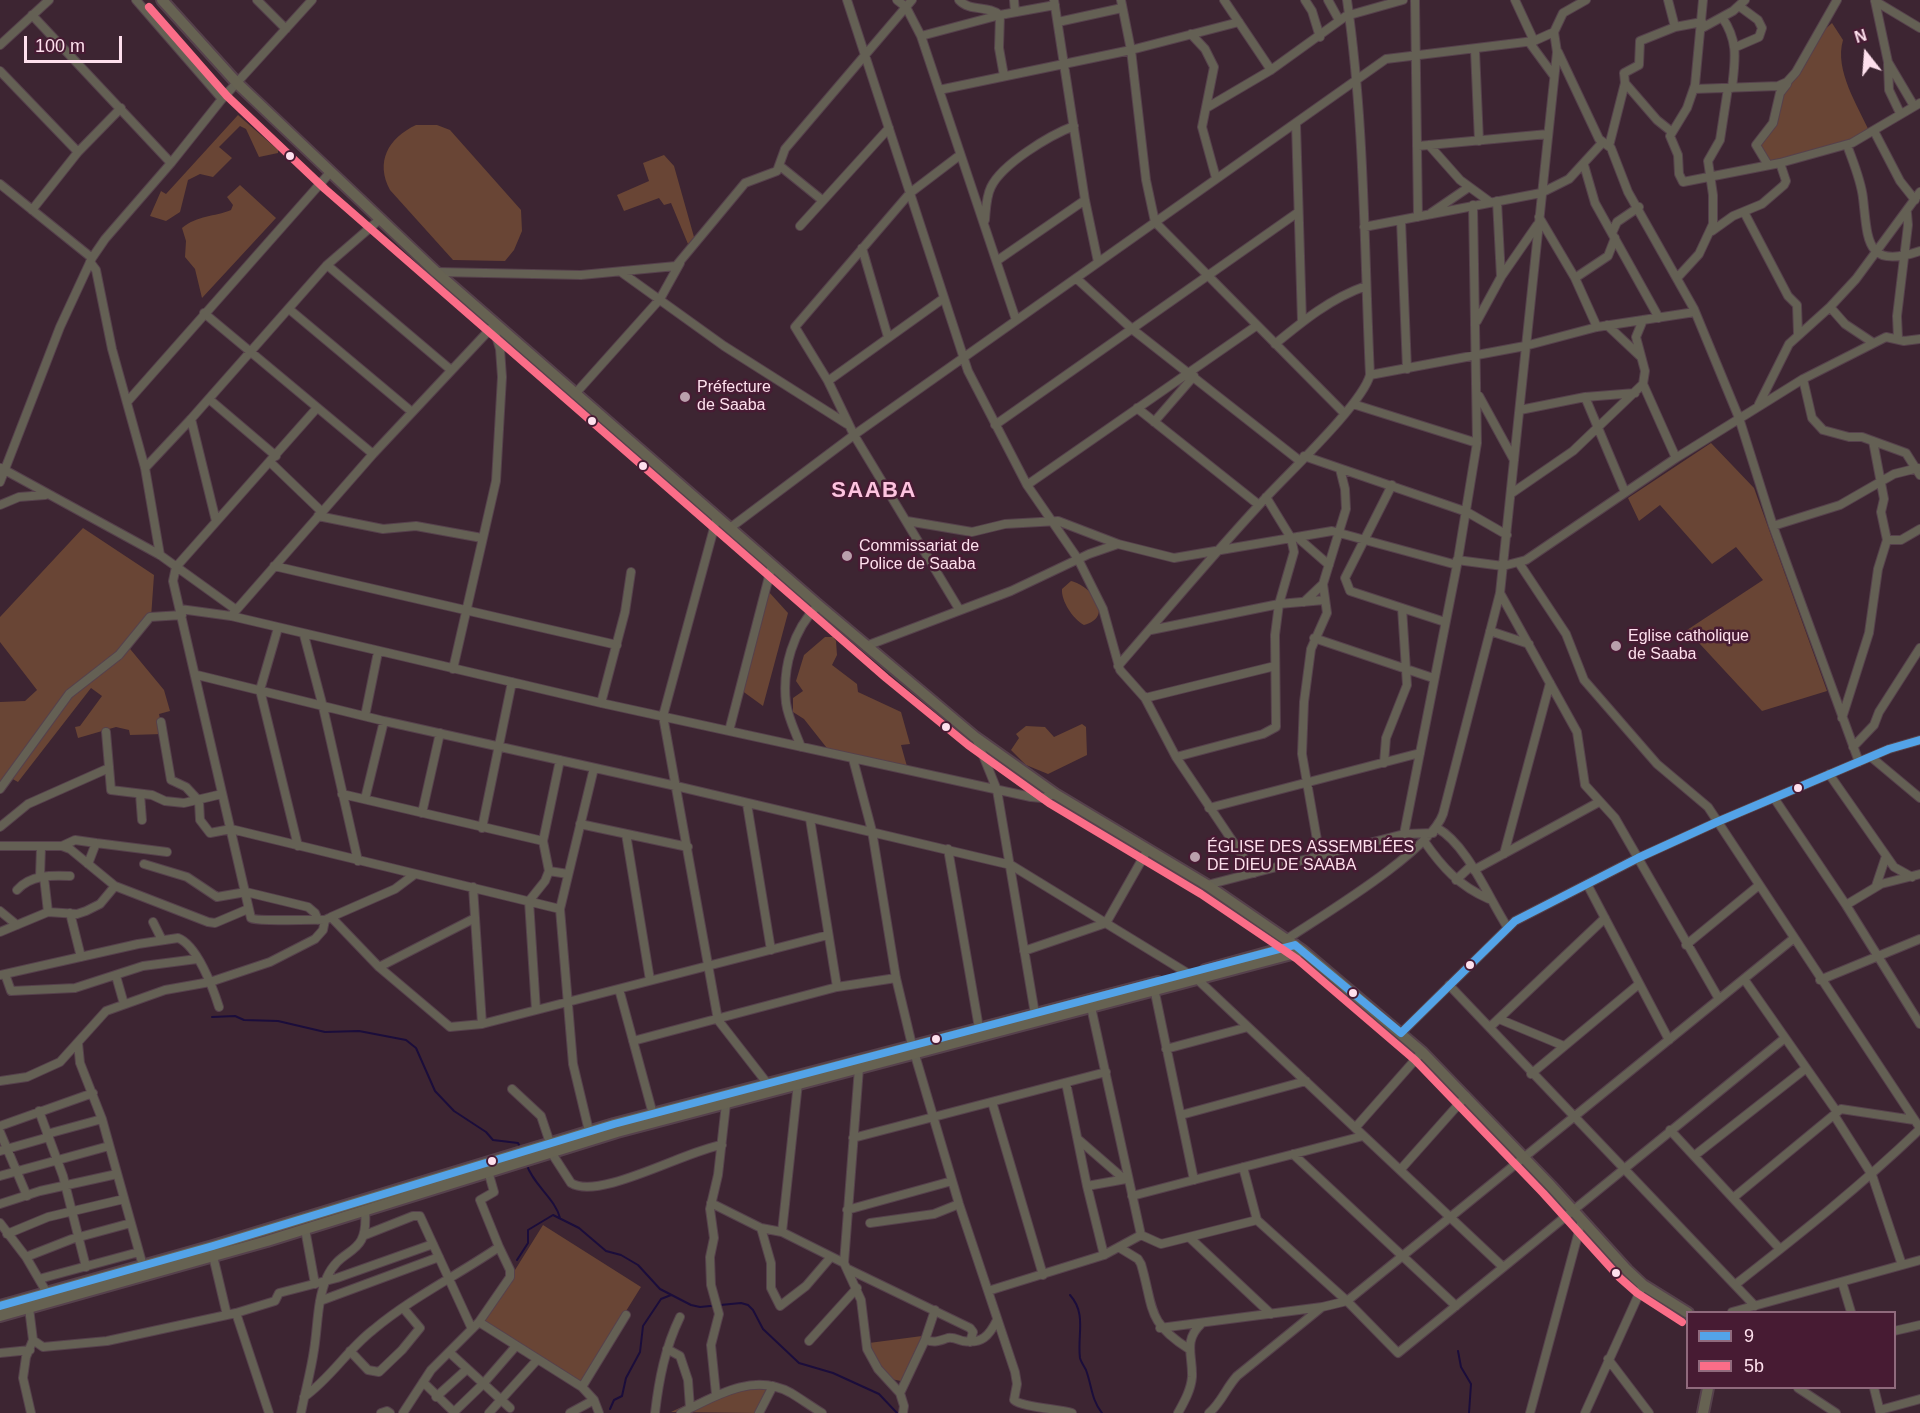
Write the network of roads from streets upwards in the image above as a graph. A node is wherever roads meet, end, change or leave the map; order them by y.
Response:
1 (49, 0) edge
2 (136, 0) edge
3 (157, 0) edge
4 (162, 0) edge
5 (257, 0) edge
6 (312, 0) edge
7 (847, 0) edge
8 (897, 0) edge
9 (912, 0) edge
10 (959, 0) edge
11 (1014, 0) edge
12 (1224, 0) edge
13 (1305, 0) edge
14 (1328, 0) edge
15 (1347, 0) edge
16 (1403, 0) edge
17 (1414, 0) edge
18 (1515, 0) edge
19 (1586, 0) edge
20 (1668, 0) edge
21 (1703, 0) edge
22 (1838, 0) edge
23 (1874, 1) edge
24 (1055, 2) edge
25 (1742, 3) edge
26 (1121, 4) edge
27 (906, 7) junction
28 (1015, 12) junction
29 (1350, 14) junction
30 (32, 15) junction
31 (1000, 15) junction
32 (1722, 17) junction
33 (1339, 20) junction
34 (1058, 22) junction
35 (1239, 22) junction
36 (1702, 25) junction
37 (1675, 27) junction
38 (1920, 28) edge
39 (286, 29) junction
40 (1554, 33) junction
41 (1191, 34) junction
42 (921, 36) junction
43 (1320, 37) junction
44 (1532, 41) junction
45 (0, 45) edge
46 (1736, 47) junction
47 (1131, 50) junction
48 (1475, 50) junction
49 (1557, 52) junction
50 (1414, 54) junction
51 (867, 56) junction
52 (1888, 62) junction
53 (1066, 64) junction
54 (1271, 70) junction
55 (0, 71) edge
56 (1004, 76) junction
57 (1554, 76) junction
58 (1791, 79) junction
59 (1356, 82) junction
60 (1626, 83) junction
61 (235, 86) junction
62 (1730, 88) junction
63 (1694, 89) junction
64 (939, 90) junction
65 (222, 99) junction
66 (1917, 104) edge
67 (1208, 107) junction
68 (121, 108) junction
69 (1900, 113) junction
70 (1296, 123) junction
71 (1074, 126) junction
72 (889, 128) junction
73 (1874, 131) junction
74 (1672, 132) junction
75 (1548, 134) junction
76 (1479, 141) junction
77 (1429, 145) junction
78 (1606, 145) junction
79 (1847, 145) junction
80 (1418, 146) junction
81 (78, 152) junction
82 (960, 155) junction
83 (171, 163) junction
84 (1780, 163) junction
85 (1584, 165) junction
86 (1768, 165) junction
87 (780, 166) junction
88 (327, 176) junction
89 (1216, 178) junction
90 (1711, 178) junction
91 (0, 184) edge
92 (1469, 187) junction
93 (910, 193) junction
94 (1541, 193) junction
95 (1918, 196) edge
96 (1085, 200) junction
97 (822, 201) junction
98 (1493, 202) junction
99 (1473, 205) junction
100 (1639, 207) junction
101 (32, 210) junction
102 (1744, 212) junction
103 (1297, 213) junction
104 (1906, 213) junction
105 (1428, 215) junction
106 (1418, 217) junction
107 (380, 220) junction
108 (1401, 220) junction
109 (1539, 220) junction
110 (1155, 222) junction
111 (985, 224) junction
112 (800, 226) dead end
113 (1364, 227) junction
114 (1710, 232) junction
115 (1614, 235) junction
116 (862, 248) junction
117 (1920, 251) edge
118 (1876, 252) junction
119 (1904, 255) junction
120 (91, 260) junction
121 (998, 260) junction
122 (681, 261) junction
123 (1098, 262) junction
124 (327, 264) junction
125 (435, 272) junction
126 (621, 272) junction
127 (1207, 276) junction
128 (1501, 277) junction
129 (1076, 278) junction
130 (1575, 278) junction
131 (1677, 278) junction
132 (1366, 286) junction
133 (944, 298) junction
134 (660, 299) junction
135 (1830, 307) junction
136 (289, 309) junction
137 (1695, 312) junction
138 (204, 314) junction
139 (1659, 318) junction
140 (1016, 320) junction
141 (1643, 320) junction
142 (1302, 322) junction
143 (1477, 323) junction
144 (494, 325) junction
145 (1607, 325) junction
146 (1256, 326) junction
147 (1597, 327) junction
148 (1132, 330) junction
149 (1798, 334) junction
150 (888, 338) junction
151 (1898, 338) junction
152 (1920, 339) edge
153 (1872, 342) junction
154 (1275, 344) junction
155 (1525, 346) junction
156 (250, 353) junction
157 (1476, 356) junction
158 (1641, 357) junction
159 (965, 358) junction
160 (1407, 369) junction
161 (451, 370) junction
162 (1191, 373) junction
163 (1370, 375) junction
164 (1803, 379) junction
165 (828, 381) junction
166 (1643, 384) junction
167 (1478, 393) junction
168 (1635, 393) junction
169 (575, 394) junction
170 (1586, 397) junction
171 (209, 399) junction
172 (128, 400) junction
173 (1353, 404) junction
174 (1759, 404) junction
175 (1137, 408) junction
176 (316, 409) junction
177 (1520, 410) junction
178 (412, 412) junction
179 (1344, 413) junction
180 (1739, 418) junction
181 (191, 420) junction
182 (1154, 422) junction
183 (848, 425) junction
184 (995, 425) junction
185 (1599, 425) junction
186 (854, 435) junction
187 (1873, 441) junction
188 (1477, 443) junction
189 (373, 454) junction
190 (1302, 458) junction
191 (1676, 458) junction
192 (273, 459) junction
193 (1514, 460) junction
194 (145, 468) junction
195 (2, 469) edge
196 (1340, 469) junction
197 (1918, 471) edge
198 (1881, 481) junction
199 (0, 482) edge
200 (1027, 485) junction
201 (1392, 485) junction
202 (1625, 492) junction
203 (1512, 493) junction
204 (50, 495) junction
205 (1266, 497) junction
206 (0, 504) edge
207 (1259, 504) junction
208 (1467, 512) junction
209 (320, 514) junction
210 (717, 517) junction
211 (216, 521) junction
212 (907, 521) junction
213 (1049, 521) junction
214 (1773, 526) junction
215 (730, 528) junction
216 (1920, 529) edge
217 (1339, 532) junction
218 (1507, 535) junction
219 (1294, 537) junction
220 (482, 538) junction
221 (1364, 538) junction
222 (1887, 540) junction
223 (1118, 544) junction
224 (1220, 549) junction
225 (160, 555) junction
226 (1078, 559) junction
227 (1457, 563) junction
228 (1519, 563) junction
229 (772, 565) junction
230 (1329, 565) junction
231 (274, 566) junction
232 (1503, 566) junction
233 (176, 567) junction
234 (631, 572) dead end
235 (1323, 584) junction
236 (1500, 593) junction
237 (1324, 600) junction
238 (1304, 602) junction
239 (1279, 604) junction
240 (818, 605) junction
241 (1402, 608) junction
242 (959, 609) junction
243 (466, 610) junction
244 (181, 612) junction
245 (233, 613) junction
246 (1445, 622) junction
247 (278, 628) junction
248 (1150, 630) junction
249 (1490, 632) junction
250 (304, 635) junction
251 (1314, 639) junction
252 (1529, 644) junction
253 (617, 645) junction
254 (866, 646) junction
255 (1920, 648) edge
256 (378, 652) junction
257 (1118, 666) junction
258 (1275, 666) junction
259 (453, 669) junction
260 (1407, 669) junction
261 (197, 675) junction
262 (1433, 678) junction
263 (512, 682) junction
264 (1550, 683) junction
265 (260, 690) junction
266 (1145, 698) junction
267 (602, 702) junction
268 (323, 707) junction
269 (365, 716) junction
270 (663, 716) junction
271 (1842, 718) junction
272 (384, 721) junction
273 (161, 722) dead end
274 (729, 731) junction
275 (106, 732) dead end
276 (440, 733) junction
277 (975, 737) junction
278 (1920, 740) edge
279 (499, 747) junction
280 (801, 747) junction
281 (1853, 747) junction
282 (1420, 753) junction
283 (1176, 757) junction
284 (1871, 757) junction
285 (853, 759) junction
286 (560, 760) junction
287 (1859, 762) junction
288 (1384, 763) junction
289 (109, 768) junction
290 (594, 768) junction
291 (1829, 774) junction
292 (1306, 783) junction
293 (676, 786) junction
294 (0, 789) edge
295 (997, 790) junction
296 (141, 794) junction
297 (222, 794) junction
298 (342, 794) junction
299 (1055, 794) junction
300 (1774, 798) junction
301 (1920, 798) edge
302 (365, 799) junction
303 (199, 801) junction
304 (1599, 802) junction
305 (747, 804) junction
306 (1209, 808) junction
307 (422, 813) junction
308 (810, 819) junction
309 (142, 820) dead end
310 (1717, 822) junction
311 (580, 824) junction
312 (0, 827) edge
313 (482, 828) junction
314 (231, 829) junction
315 (1435, 830) junction
316 (872, 831) junction
317 (626, 834) junction
318 (1404, 834) junction
319 (543, 841) junction
320 (1424, 841) junction
321 (96, 843) junction
322 (0, 846) edge
323 (62, 846) junction
324 (298, 846) junction
325 (41, 847) junction
326 (688, 847) junction
327 (948, 849) junction
328 (1148, 849) junction
329 (167, 852) dead end
330 (1504, 854) junction
331 (1886, 856) junction
332 (1320, 857) junction
333 (1638, 858) junction
334 (358, 861) junction
335 (88, 864) junction
336 (144, 864) dead end
337 (1011, 865) junction
338 (1472, 868) junction
339 (549, 871) junction
340 (1254, 873) junction
341 (414, 874) junction
342 (568, 874) junction
343 (70, 876) dead end
344 (1916, 876) edge
345 (42, 877) junction
346 (1456, 880) junction
347 (1587, 884) junction
348 (1207, 885) junction
349 (115, 886) junction
350 (1758, 886) junction
351 (1876, 886) junction
352 (473, 887) junction
353 (17, 890) dead end
354 (246, 892) junction
355 (1489, 899) junction
356 (530, 901) junction
357 (1846, 905) junction
358 (248, 909) junction
359 (560, 909) junction
360 (0, 911) edge
361 (48, 912) junction
362 (70, 914) junction
363 (475, 918) junction
364 (1605, 918) junction
365 (324, 919) junction
366 (153, 922) dead end
367 (1106, 923) junction
368 (16, 925) junction
369 (1508, 928) junction
370 (0, 932) edge
371 (828, 935) junction
372 (1793, 939) junction
373 (1920, 939) edge
374 (162, 940) junction
375 (1295, 945) junction
376 (1686, 945) junction
377 (771, 950) junction
378 (1024, 951) junction
379 (81, 957) junction
380 (1877, 957) junction
381 (197, 959) junction
382 (708, 967) junction
383 (379, 968) junction
384 (3, 974) edge
385 (116, 976) junction
386 (1194, 976) junction
387 (896, 978) junction
388 (1744, 979) junction
389 (650, 980) junction
390 (1820, 980) junction
391 (210, 982) junction
392 (1640, 984) junction
393 (1449, 985) junction
394 (837, 987) junction
395 (1154, 987) junction
396 (619, 989) junction
397 (1719, 999) junction
398 (567, 1002) junction
399 (124, 1004) junction
400 (1920, 1004) edge
401 (219, 1007) dead end
402 (1091, 1007) junction
403 (1910, 1008) junction
404 (536, 1010) junction
405 (1035, 1014) junction
406 (1499, 1019) junction
407 (718, 1020) junction
408 (482, 1024) junction
409 (1920, 1024) edge
410 (1248, 1027) junction
411 (1490, 1027) junction
412 (979, 1028) junction
413 (1401, 1033) junction
414 (1785, 1038) junction
415 (1669, 1040) junction
416 (633, 1041) junction
417 (78, 1043) junction
418 (1564, 1046) junction
419 (913, 1049) junction
420 (1166, 1049) junction
421 (1422, 1052) junction
422 (859, 1068) junction
423 (1805, 1069) junction
424 (1106, 1072) junction
425 (1531, 1074) junction
426 (0, 1081) edge
427 (1306, 1081) junction
428 (767, 1083) junction
429 (798, 1083) junction
430 (1066, 1083) junction
431 (512, 1089) dead end
432 (93, 1093) junction
433 (1466, 1096) junction
434 (992, 1102) junction
435 (726, 1104) junction
436 (39, 1111) junction
437 (1835, 1114) junction
438 (1181, 1115) junction
439 (1574, 1116) junction
440 (933, 1117) junction
441 (654, 1118) junction
442 (102, 1119) junction
443 (1914, 1120) junction
444 (0, 1126) edge
445 (1355, 1128) junction
446 (1920, 1128) edge
447 (1670, 1130) junction
448 (589, 1131) junction
449 (0, 1132) edge
450 (48, 1136) junction
451 (1363, 1136) junction
452 (853, 1138) junction
453 (1079, 1140) junction
454 (722, 1145) junction
455 (109, 1146) junction
456 (550, 1147) junction
457 (4, 1149) edge
458 (1293, 1154) junction
459 (1694, 1156) junction
460 (519, 1157) junction
461 (1523, 1158) junction
462 (57, 1160) junction
463 (1243, 1167) junction
464 (1401, 1169) junction
465 (1623, 1169) junction
466 (16, 1171) junction
467 (488, 1172) junction
468 (117, 1174) junction
469 (1872, 1175) junction
470 (0, 1176) edge
471 (1127, 1179) junction
472 (1194, 1180) junction
473 (952, 1181) junction
474 (1087, 1186) junction
475 (66, 1187) junction
476 (27, 1196) junction
477 (1132, 1196) junction
478 (1733, 1198) junction
479 (124, 1199) junction
480 (711, 1203) junction
481 (0, 1204) edge
482 (959, 1204) junction
483 (365, 1210) junction
484 (847, 1210) junction
485 (1573, 1210) junction
486 (72, 1212) junction
487 (1450, 1217) junction
488 (1257, 1220) junction
489 (1582, 1220) junction
490 (0, 1223) edge
491 (131, 1223) junction
492 (870, 1223) dead end
493 (761, 1228) junction
494 (305, 1229) junction
495 (782, 1232) junction
496 (7, 1234) junction
497 (365, 1235) junction
498 (1141, 1235) junction
499 (79, 1237) junction
500 (1190, 1238) junction
501 (433, 1244) junction
502 (500, 1247) junction
503 (1120, 1248) junction
504 (1780, 1249) junction
505 (139, 1252) junction
506 (1104, 1255) junction
507 (213, 1256) junction
508 (1402, 1256) junction
509 (26, 1257) junction
510 (439, 1257) junction
511 (830, 1258) junction
512 (1920, 1260) edge
513 (1902, 1265) junction
514 (143, 1266) junction
515 (846, 1266) junction
516 (86, 1267) junction
517 (1503, 1267) junction
518 (1043, 1275) junction
519 (39, 1279) junction
520 (450, 1280) junction
521 (326, 1281) junction
522 (1842, 1282) junction
523 (315, 1284) junction
524 (1736, 1284) junction
525 (1643, 1285) junction
526 (857, 1288) junction
527 (988, 1291) junction
528 (47, 1293) junction
529 (320, 1301) junction
530 (1347, 1301) junction
531 (0, 1306) edge
532 (1456, 1306) junction
533 (1755, 1306) junction
534 (1322, 1307) junction
535 (28, 1308) junction
536 (405, 1309) junction
537 (935, 1310) junction
538 (1736, 1311) edge
539 (1851, 1311) edge
540 (1686, 1312) edge
541 (236, 1313) junction
542 (1271, 1314) junction
543 (227, 1315) junction
544 (626, 1315) dead end
545 (0, 1316) edge
546 (680, 1317) dead end
547 (996, 1320) junction
548 (478, 1322) junction
549 (1201, 1324) junction
550 (1920, 1324) edge
551 (1161, 1328) junction
552 (472, 1329) junction
553 (1896, 1330) edge
554 (33, 1340) junction
555 (925, 1340) junction
556 (809, 1341) dead end
557 (970, 1342) junction
558 (516, 1346) junction
559 (43, 1347) junction
560 (667, 1349) junction
561 (1189, 1349) junction
562 (29, 1350) junction
563 (350, 1351) junction
564 (449, 1352) junction
565 (0, 1353) edge
566 (1608, 1359) junction
567 (537, 1360) junction
568 (467, 1369) junction
569 (423, 1382) junction
570 (483, 1384) junction
571 (772, 1386) junction
572 (582, 1387) junction
573 (1708, 1389) edge
574 (1800, 1389) edge
575 (1874, 1389) edge
576 (900, 1393) junction
577 (716, 1394) junction
578 (436, 1396) junction
579 (304, 1397) junction
580 (1920, 1399) edge
581 (501, 1400) junction
582 (594, 1400) junction
583 (510, 1407) dead end
584 (690, 1408) junction
585 (1880, 1411) edge
586 (31, 1413) edge
587 (269, 1413) edge
588 (301, 1413) edge
589 (381, 1413) edge
590 (390, 1413) edge
591 (403, 1413) edge
592 (454, 1413) edge
593 (489, 1413) edge
594 (570, 1413) edge
595 (599, 1413) edge
596 (655, 1413) edge
597 (681, 1413) edge
598 (759, 1413) edge
599 (822, 1413) edge
600 (903, 1413) edge
601 (1072, 1413) edge
602 (1178, 1413) edge
603 (1209, 1413) edge
604 (1530, 1413) edge
605 (1585, 1413) edge
606 (1649, 1413) edge
607 (1703, 1413) edge
608 (1836, 1413) edge

1 - 30 street
2 - 65 street
3 - 61 street
4 - 61 street
5 - 39 street
6 - 39 street
7 - 51 street
8 - 27 street
9 - 27 street
10 - 31 street
11 - 28 street
12 - 35 street
13 - 43 street
14 - 33 street
15 - 29 street
16 - 29 street
17 - 50 street
18 - 44 street
19 - 40 street
20 - 37 street
21 - 36 street
22 - 58 street
23 - 38 street
23 - 52 street
24 - 28 street
24 - 34 street
25 - 32 street
25 - 46 street
26 - 34 street
26 - 47 street
27 - 42 street
27 - 51 street
28 - 31 street
29 - 33 street
29 - 59 street
30 - 45 street
30 - 68 street
31 - 42 street
31 - 56 street
32 - 36 street
32 - 46 street
33 - 43 street
34 - 53 street
35 - 41 street
35 - 54 street
36 - 37 street
36 - 63 street
37 - 60 street
39 - 61 street
40 - 44 street
40 - 49 street
41 - 47 street
41 - 67 street
42 - 64 street
43 - 54 street
44 - 48 street
44 - 57 street
46 - 62 street
47 - 53 street
47 - 110 street
48 - 50 street
48 - 76 street
49 - 57 street
49 - 78 street
50 - 59 street
50 - 80 street
51 - 72 street
51 - 87 street
52 - 66 street
52 - 69 street
53 - 56 street
53 - 71 street
54 - 67 street
55 - 81 street
56 - 64 street
57 - 75 street
58 - 62 street
58 - 86 street
59 - 70 street
59 - 113 street
60 - 74 street
60 - 78 street
61 - 65 street
61 - 88 street
61 - 107 street
62 - 63 street
62 - 90 street
63 - 74 street
64 - 82 street
65 - 83 street
66 - 69 street
67 - 89 street
68 - 81 street
68 - 83 street
69 - 73 street
70 - 89 street
70 - 103 street
71 - 96 street
71 - 111 street
72 - 93 street
72 - 97 street
73 - 79 street
73 - 95 street
74 - 90 street
75 - 76 street
75 - 94 street
76 - 77 street
77 - 80 street
77 - 92 street
78 - 85 street
78 - 100 street
79 - 84 street
79 - 118 street
80 - 106 street
81 - 101 street
82 - 93 street
82 - 111 street
83 - 120 street
84 - 86 street
84 - 102 street
85 - 94 street
85 - 115 street
86 - 90 street
87 - 97 street
87 - 122 street
88 - 107 street
88 - 138 street
89 - 110 street
90 - 114 street
91 - 101 street
92 - 98 street
92 - 105 street
93 - 116 street
93 - 133 street
94 - 98 street
94 - 109 street
95 - 104 street
96 - 121 street
96 - 123 street
97 - 112 street
98 - 99 street
98 - 128 street
99 - 105 street
99 - 143 street
100 - 115 street
100 - 131 street
101 - 120 street
102 - 114 street
102 - 149 street
103 - 127 street
103 - 142 street
104 - 118 street
104 - 119 street
105 - 106 street
106 - 108 street
107 - 124 street
107 - 125 street
108 - 113 street
108 - 160 street
109 - 128 street
109 - 130 street
109 - 155 street
110 - 123 street
110 - 127 street
111 - 121 street
113 - 132 street
114 - 131 street
115 - 130 street
115 - 139 street
116 - 150 street
116 - 165 street
117 - 119 street
118 - 119 street
118 - 135 street
119 - 151 street
120 - 172 street
120 - 195 street
121 - 140 street
122 - 126 street
122 - 134 street
123 - 129 street
124 - 136 street
124 - 161 street
125 - 126 street
125 - 144 street
126 - 134 street
127 - 146 street
127 - 148 street
128 - 143 street
129 - 140 street
129 - 148 street
130 - 147 street
131 - 137 street
132 - 142 street
132 - 163 street
133 - 150 street
133 - 159 street
134 - 169 street
134 - 183 street
135 - 149 street
135 - 153 street
136 - 156 street
136 - 178 street
137 - 139 street
137 - 180 street
138 - 156 street
138 - 172 street
139 - 141 street
140 - 159 street
141 - 145 street
141 - 158 street
142 - 154 street
143 - 157 street
144 - 161 street
144 - 169 street
144 - 220 street
145 - 147 street
145 - 158 street
146 - 154 street
146 - 162 street
147 - 155 street
148 - 162 street
148 - 184 street
149 - 174 street
150 - 165 street
151 - 152 street
151 - 153 street
153 - 164 street
154 - 179 street
155 - 157 street
155 - 177 street
156 - 171 street
156 - 176 street
157 - 160 street
157 - 167 street
158 - 166 street
159 - 184 street
159 - 186 street
160 - 163 street
161 - 178 street
162 - 175 street
162 - 182 street
162 - 190 street
163 - 173 street
164 - 174 street
164 - 187 street
165 - 183 street
166 - 168 street
166 - 191 street
167 - 188 street
167 - 193 street
168 - 170 street
168 - 185 street
169 - 210 street
170 - 177 street
170 - 185 street
171 - 181 street
171 - 192 street
172 - 194 street
173 - 179 street
173 - 188 street
174 - 180 street
175 - 182 street
175 - 200 street
176 - 189 street
176 - 192 street
177 - 193 street
178 - 189 street
179 - 190 street
180 - 191 street
180 - 214 street
181 - 194 street
181 - 211 street
182 - 207 street
183 - 186 street
184 - 200 street
185 - 202 street
185 - 203 street
186 - 212 street
186 - 215 street
187 - 197 street
187 - 198 street
188 - 208 street
189 - 209 street
190 - 196 street
190 - 205 street
191 - 202 street
192 - 209 street
192 - 211 street
193 - 203 street
194 - 225 street
195 - 199 street
195 - 204 street
196 - 201 street
196 - 217 street
197 - 198 street
198 - 214 street
198 - 222 street
200 - 213 street
201 - 208 street
201 - 221 street
202 - 228 street
203 - 218 street
204 - 206 street
204 - 225 street
205 - 207 street
205 - 219 street
207 - 224 street
208 - 218 street
208 - 227 street
209 - 220 street
209 - 231 street
210 - 215 street
210 - 270 street
211 - 233 street
212 - 213 street
212 - 242 street
213 - 223 street
213 - 226 street
214 - 271 street
215 - 229 street
216 - 222 street
217 - 219 street
217 - 221 street
217 - 230 street
218 - 232 street
219 - 224 street
219 - 230 street
219 - 239 street
220 - 243 street
221 - 227 street
221 - 241 street
222 - 271 street
223 - 224 street
223 - 226 street
224 - 248 street
225 - 233 street
226 - 242 street
226 - 257 street
227 - 232 street
227 - 246 street
228 - 232 street
228 - 310 street
229 - 240 street
229 - 274 street
230 - 235 street
231 - 243 street
231 - 245 street
232 - 236 street
233 - 244 street
233 - 245 street
234 - 253 street
235 - 237 street
235 - 238 street
236 - 249 street
236 - 252 street
237 - 238 street
237 - 251 street
238 - 239 street
239 - 248 street
239 - 258 street
240 - 254 street
240 - 280 street
241 - 246 street
241 - 260 street
242 - 254 street
243 - 253 street
243 - 259 street
244 - 245 street
244 - 261 street
244 - 294 street
245 - 247 street
246 - 262 street
247 - 250 street
247 - 265 street
248 - 257 street
249 - 252 street
249 - 315 street
250 - 256 street
250 - 268 street
251 - 260 street
251 - 292 street
252 - 264 street
253 - 267 street
254 - 277 street
255 - 281 street
256 - 259 street
256 - 269 street
257 - 266 street
258 - 266 street
258 - 283 street
259 - 263 street
260 - 262 street
260 - 288 street
261 - 265 street
261 - 297 street
262 - 282 street
263 - 267 street
263 - 279 street
264 - 304 street
264 - 330 street
265 - 268 street
265 - 324 street
266 - 283 street
267 - 270 street
268 - 269 street
268 - 298 street
269 - 272 street
270 - 274 street
270 - 293 street
271 - 281 street
272 - 276 street
272 - 302 street
273 - 303 street
274 - 280 street
275 - 289 street
276 - 279 street
276 - 307 street
277 - 295 street
277 - 299 street
278 - 284 street
279 - 286 street
279 - 313 street
280 - 285 street
281 - 287 street
282 - 288 street
282 - 318 street
283 - 306 street
284 - 287 street
284 - 301 street
285 - 295 street
285 - 316 street
286 - 290 street
286 - 319 street
287 - 291 street
288 - 292 street
289 - 296 street
289 - 312 street
290 - 293 street
290 - 311 street
291 - 300 street
291 - 331 street
292 - 306 street
292 - 332 street
293 - 305 street
293 - 326 street
295 - 299 street
295 - 337 street
296 - 303 street
296 - 309 street
297 - 303 street
297 - 314 street
298 - 302 street
298 - 334 street
299 - 328 street
300 - 310 street
300 - 357 street
302 - 307 street
303 - 314 street
304 - 330 street
304 - 333 street
305 - 308 street
305 - 377 street
306 - 340 street
307 - 313 street
308 - 316 street
308 - 371 street
310 - 333 street
310 - 350 street
311 - 317 street
311 - 342 street
313 - 319 street
314 - 324 street
314 - 354 street
315 - 318 street
315 - 320 street
315 - 338 street
316 - 327 street
316 - 387 street
317 - 326 street
317 - 389 street
318 - 332 street
319 - 339 street
320 - 346 street
320 - 375 street
321 - 323 street
321 - 329 street
321 - 335 street
322 - 325 street
323 - 325 street
323 - 335 street
324 - 334 street
325 - 345 street
326 - 382 street
327 - 337 street
327 - 412 street
328 - 348 street
328 - 367 street
330 - 338 street
331 - 344 street
331 - 351 street
332 - 340 street
333 - 347 street
333 - 376 street
334 - 341 street
335 - 349 street
336 - 354 street
337 - 367 street
337 - 378 street
338 - 346 street
338 - 355 street
339 - 342 street
339 - 356 street
340 - 348 street
341 - 352 street
341 - 365 street
342 - 359 street
343 - 345 street
344 - 351 street
345 - 353 street
345 - 361 street
346 - 355 street
347 - 364 street
347 - 369 street
348 - 375 street
349 - 358 street
349 - 362 street
350 - 372 street
350 - 376 street
351 - 357 street
352 - 356 street
352 - 363 street
354 - 358 street
354 - 365 street
355 - 369 street
356 - 359 street
356 - 404 street
357 - 380 street
358 - 365 street
359 - 398 street
360 - 368 street
361 - 362 street
361 - 368 street
362 - 379 street
363 - 383 street
363 - 408 street
364 - 392 street
364 - 406 street
365 - 383 street
365 - 391 street
366 - 374 street
367 - 378 street
367 - 386 street
368 - 370 street
369 - 393 street
371 - 377 street
371 - 394 street
372 - 388 street
372 - 390 street
373 - 380 street
374 - 379 street
374 - 381 street
375 - 386 street
375 - 413 street
376 - 397 street
377 - 382 street
378 - 405 street
379 - 384 street
380 - 390 street
380 - 403 street
381 - 385 street
381 - 391 street
382 - 389 street
382 - 407 street
383 - 408 street
384 - 385 street
385 - 399 street
386 - 395 street
386 - 410 street
387 - 394 street
387 - 419 street
388 - 397 street
388 - 414 street
389 - 396 street
390 - 443 street
391 - 399 street
391 - 401 street
392 - 415 street
392 - 418 street
393 - 411 street
393 - 413 street
394 - 407 street
395 - 402 street
395 - 405 street
395 - 420 street
396 - 398 street
396 - 416 street
397 - 415 street
398 - 404 street
398 - 448 street
399 - 417 street
400 - 403 street
402 - 419 street
402 - 424 street
403 - 409 street
404 - 408 street
405 - 412 street
406 - 411 street
406 - 418 street
407 - 416 street
407 - 428 street
410 - 420 street
410 - 427 street
411 - 425 street
412 - 419 street
413 - 421 street
414 - 423 street
414 - 447 street
415 - 439 street
416 - 441 street
417 - 426 street
417 - 432 street
418 - 425 street
419 - 422 street
419 - 428 street
419 - 440 street
420 - 438 street
421 - 433 street
421 - 445 street
422 - 429 street
422 - 452 street
423 - 437 street
423 - 459 street
424 - 430 street
424 - 471 street
425 - 439 street
427 - 438 street
427 - 445 street
428 - 441 street
429 - 435 street
429 - 495 street
430 - 434 street
430 - 453 street
431 - 456 street
432 - 436 street
432 - 442 street
433 - 461 street
433 - 464 street
434 - 440 street
434 - 518 street
435 - 441 street
435 - 454 street
436 - 444 street
436 - 450 street
437 - 443 street
437 - 469 street
437 - 478 street
438 - 472 street
439 - 461 street
439 - 465 street
440 - 452 street
440 - 473 street
441 - 448 street
441 - 456 street
442 - 450 street
442 - 455 street
443 - 446 street
445 - 451 street
446 - 469 street
447 - 459 street
447 - 465 street
448 - 456 street
449 - 457 street
450 - 457 street
450 - 462 street
451 - 458 street
451 - 464 street
452 - 484 street
453 - 471 street
453 - 474 street
454 - 456 street
454 - 480 street
455 - 462 street
455 - 468 street
456 - 460 street
457 - 466 street
458 - 463 street
458 - 508 street
459 - 478 street
460 - 467 street
460 - 514 street
461 - 485 street
461 - 487 street
462 - 466 street
462 - 475 street
463 - 472 street
463 - 488 street
464 - 487 street
465 - 485 street
465 - 524 street
466 - 470 street
466 - 476 street
467 - 483 street
467 - 502 street
468 - 475 street
468 - 479 street
469 - 504 street
469 - 513 street
471 - 474 street
471 - 477 street
472 - 477 street
473 - 482 street
473 - 484 street
474 - 506 street
475 - 476 street
475 - 486 street
476 - 481 street
477 - 498 street
478 - 504 street
479 - 486 street
479 - 491 street
480 - 493 street
480 - 577 street
482 - 492 street
482 - 527 street
483 - 494 street
483 - 497 street
484 - 515 street
485 - 489 street
485 - 517 street
486 - 496 street
486 - 499 street
487 - 508 street
487 - 517 street
488 - 500 street
488 - 530 street
489 - 525 street
489 - 604 street
490 - 496 street
491 - 499 street
491 - 505 street
493 - 495 street
493 - 511 street
494 - 507 street
494 - 523 street
495 - 511 street
496 - 509 street
497 - 501 street
497 - 521 street
498 - 500 street
498 - 503 street
499 - 509 street
499 - 516 street
500 - 542 street
501 - 510 street
501 - 521 street
502 - 520 street
502 - 548 street
503 - 506 street
503 - 551 street
504 - 524 street
505 - 514 street
505 - 516 street
506 - 518 street
507 - 535 street
507 - 543 street
508 - 530 street
508 - 532 street
509 - 519 street
510 - 520 street
510 - 529 street
511 - 515 street
512 - 513 street
513 - 522 street
514 - 528 street
515 - 526 street
515 - 537 street
516 - 519 street
517 - 532 street
518 - 527 street
519 - 528 street
520 - 536 street
520 - 552 street
521 - 523 street
521 - 529 street
522 - 533 street
522 - 539 street
523 - 541 street
524 - 533 street
525 - 540 street
525 - 566 street
526 - 556 street
526 - 576 street
527 - 547 street
528 - 531 street
529 - 579 street
530 - 532 street
530 - 534 street
533 - 538 street
534 - 542 street
534 - 603 street
535 - 545 street
535 - 554 street
536 - 563 street
536 - 563 street
537 - 555 street
537 - 557 street
541 - 543 street
541 - 587 street
542 - 549 street
543 - 559 street
544 - 572 street
546 - 560 street
547 - 557 street
547 - 601 street
548 - 552 street
548 - 558 street
549 - 551 street
549 - 561 street
550 - 553 street
551 - 561 street
552 - 564 street
554 - 559 street
554 - 562 street
555 - 557 street
555 - 576 street
558 - 567 street
558 - 570 street
559 - 562 street
560 - 584 street
560 - 596 street
561 - 602 street
562 - 565 street
562 - 586 street
563 - 579 street
564 - 568 street
564 - 569 street
566 - 605 street
566 - 606 street
567 - 572 street
567 - 581 street
568 - 570 street
568 - 578 street
569 - 578 street
569 - 591 street
570 - 581 street
570 - 592 street
571 - 577 street
571 - 598 street
571 - 599 street
572 - 582 street
573 - 607 street
574 - 608 street
575 - 585 street
576 - 600 street
577 - 584 street
578 - 592 street
579 - 588 street
580 - 585 street
581 - 583 street
581 - 593 street
582 - 594 street
582 - 595 street
584 - 597 street
589 - 590 street

